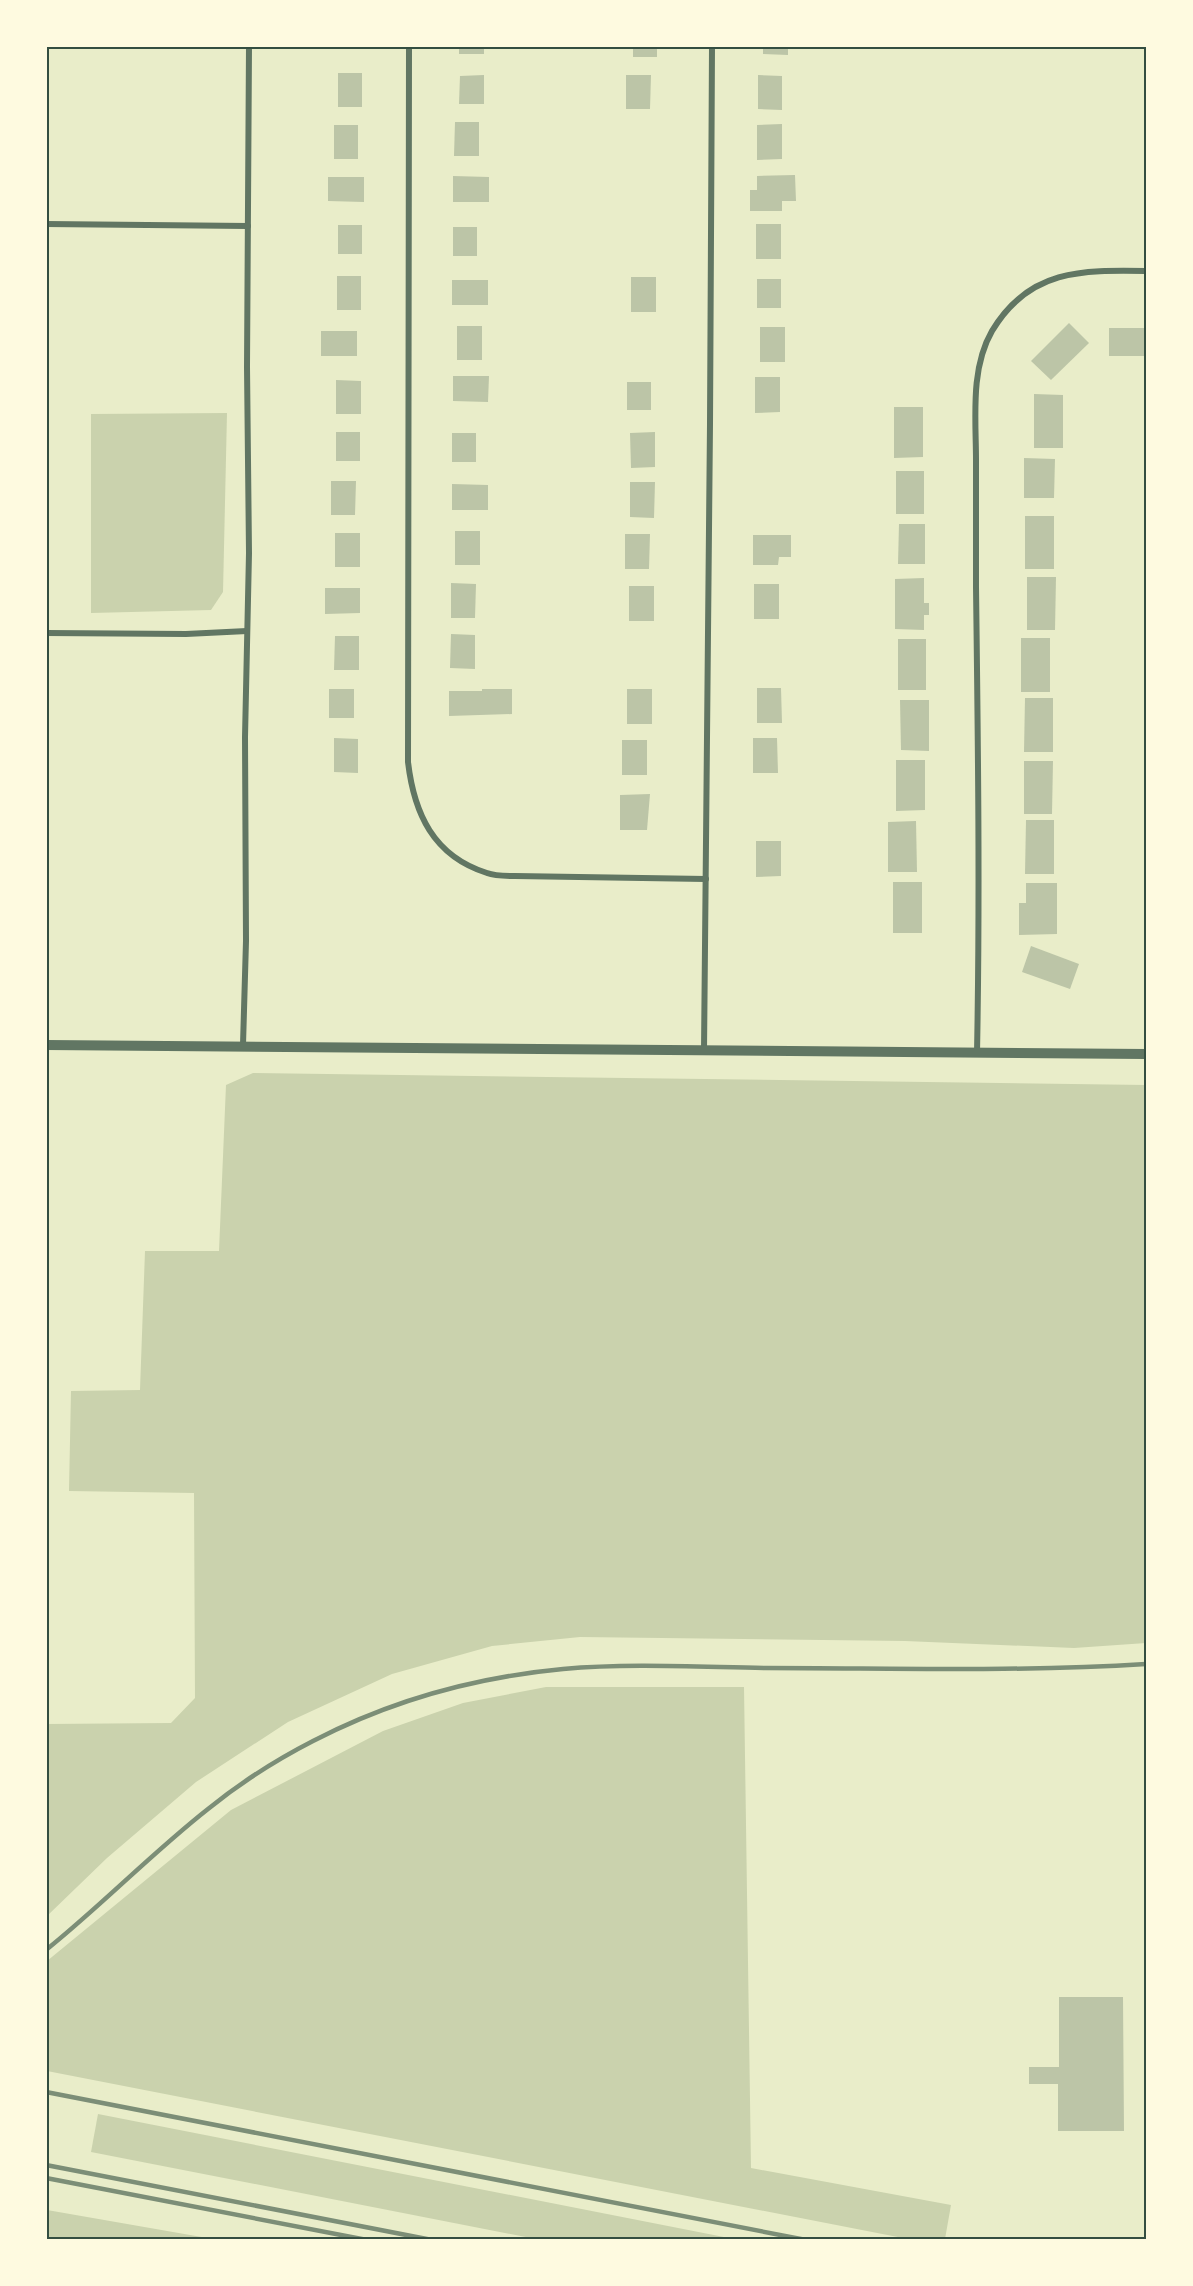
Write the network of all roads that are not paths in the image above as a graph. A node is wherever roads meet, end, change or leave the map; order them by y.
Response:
1 (249, 46) edge
2 (409, 46) edge
3 (712, 46) edge
4 (46, 224) edge
5 (248, 226) junction
6 (1146, 271) edge
7 (247, 631) junction
8 (46, 633) edge
9 (706, 879) junction
10 (46, 1045) edge
11 (243, 1045) junction
12 (704, 1051) junction
13 (977, 1053) junction
14 (1146, 1054) edge

1 - 5 street
2 - 9 street
3 - 9 street
4 - 5 street
5 - 7 street
6 - 13 street
7 - 8 street
7 - 11 street
9 - 12 street
10 - 11 street
11 - 12 street
12 - 13 street
13 - 14 street

